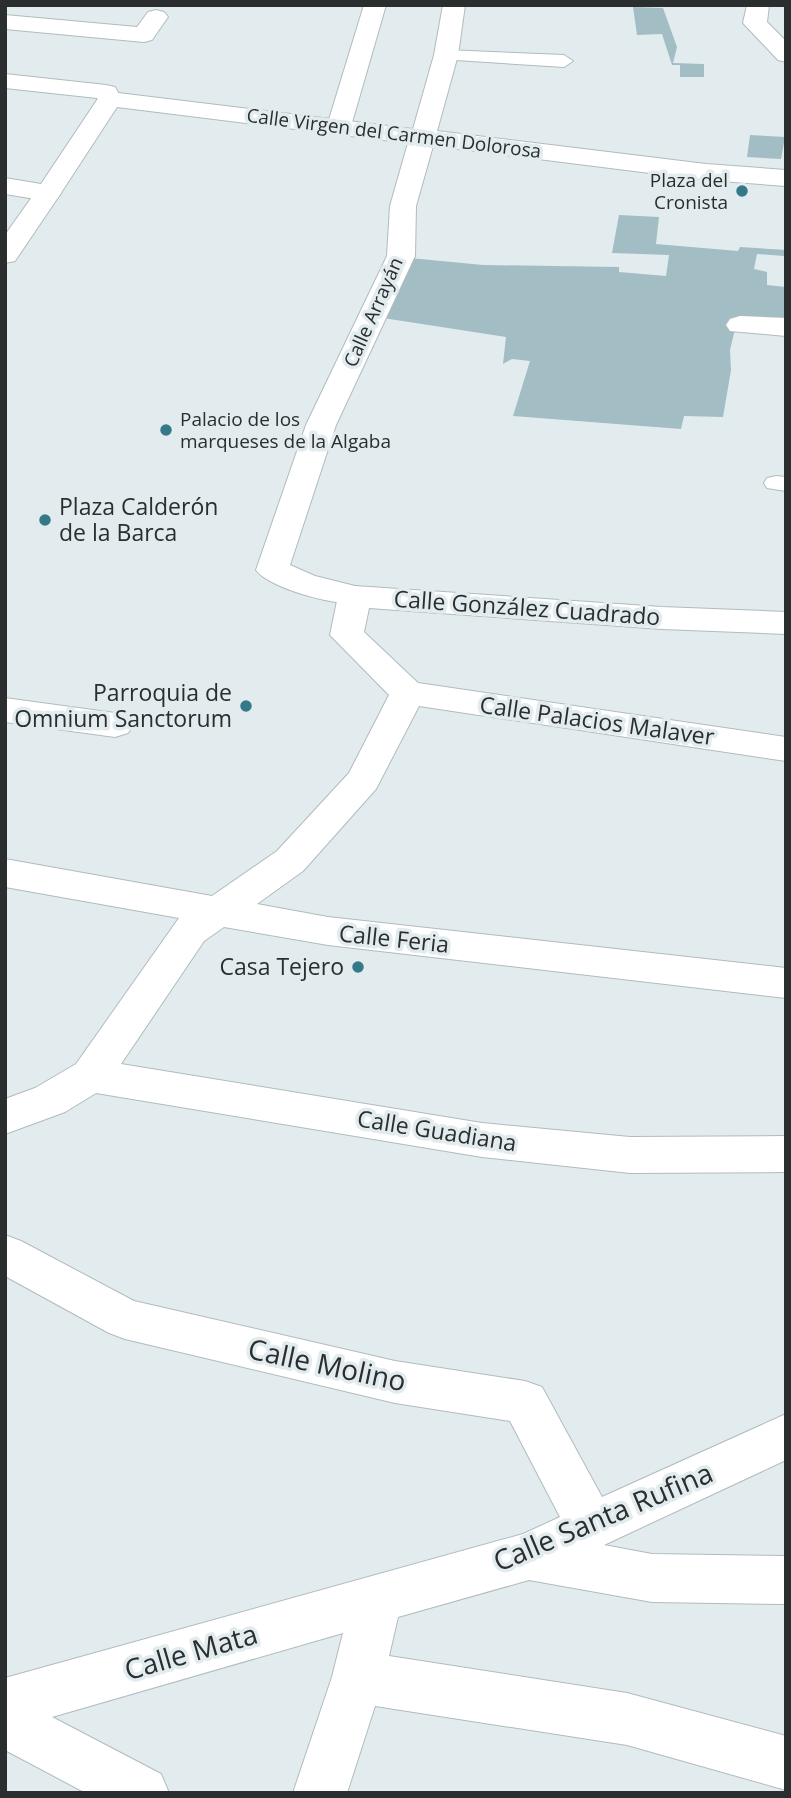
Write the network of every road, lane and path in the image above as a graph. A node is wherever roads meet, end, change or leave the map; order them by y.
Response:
1 (375, 5) edge
2 (454, 5) edge
3 (758, 5) edge
4 (156, 17) dead end
5 (5, 22) edge
6 (446, 55) junction
7 (786, 55) edge
8 (564, 61) dead end
9 (5, 81) edge
10 (110, 99) junction
11 (339, 126) junction
12 (422, 137) junction
13 (786, 178) edge
14 (5, 186) edge
15 (48, 193) junction
16 (5, 255) edge
17 (740, 326) dead end
18 (786, 327) edge
19 (272, 570) joint
20 (355, 596) junction
21 (786, 623) edge
22 (408, 693) junction
23 (5, 710) edge
24 (115, 725) dead end
25 (786, 749) edge
26 (5, 873) edge
27 (218, 911) junction
28 (786, 983) edge
29 (91, 1076) junction
30 (5, 1117) edge
31 (786, 1154) edge
32 (5, 1254) edge
33 (786, 1436) edge
34 (592, 1527) junction
35 (529, 1556) junction
36 (786, 1580) edge
37 (377, 1600) junction
38 (358, 1677) junction
39 (5, 1704) edge
40 (5, 1721) edge
41 (786, 1763) edge
42 (113, 1786) edge
43 (320, 1793) edge

1 - 11 street
2 - 6 street, Calle Arrayán
3 - 7 street
4 - 5 street
6 - 8 lane
6 - 12 street, Calle Arrayán
9 - 10 street, Calle Virgen del Carmen Dolorosa
10 - 11 street, Calle Virgen del Carmen Dolorosa
10 - 15 street
11 - 12 street, Calle Virgen del Carmen Dolorosa
12 - 13 street, Calle Virgen del Carmen Dolorosa
12 - 19 street, Calle Arrayán
14 - 15 street
15 - 16 street
17 - 18 street
19 - 20 street, Calle González Cuadrado
20 - 21 street, Calle González Cuadrado
20 - 22 street
22 - 25 street, Calle Palacios Malaver
22 - 27 street
23 - 24 street
26 - 27 street, Calle Feria
27 - 28 street, Calle Feria
27 - 29 street
29 - 30 street
29 - 31 street, Calle Guadiana
32 - 34 street, Calle Molino
33 - 34 street, Calle Santa Rufina
34 - 35 street, Calle Santa Rufina
35 - 36 street
35 - 37 street, Calle Santa Rufina
37 - 38 street
37 - 39 street, Calle Mata
38 - 41 street
38 - 43 street
40 - 42 street

